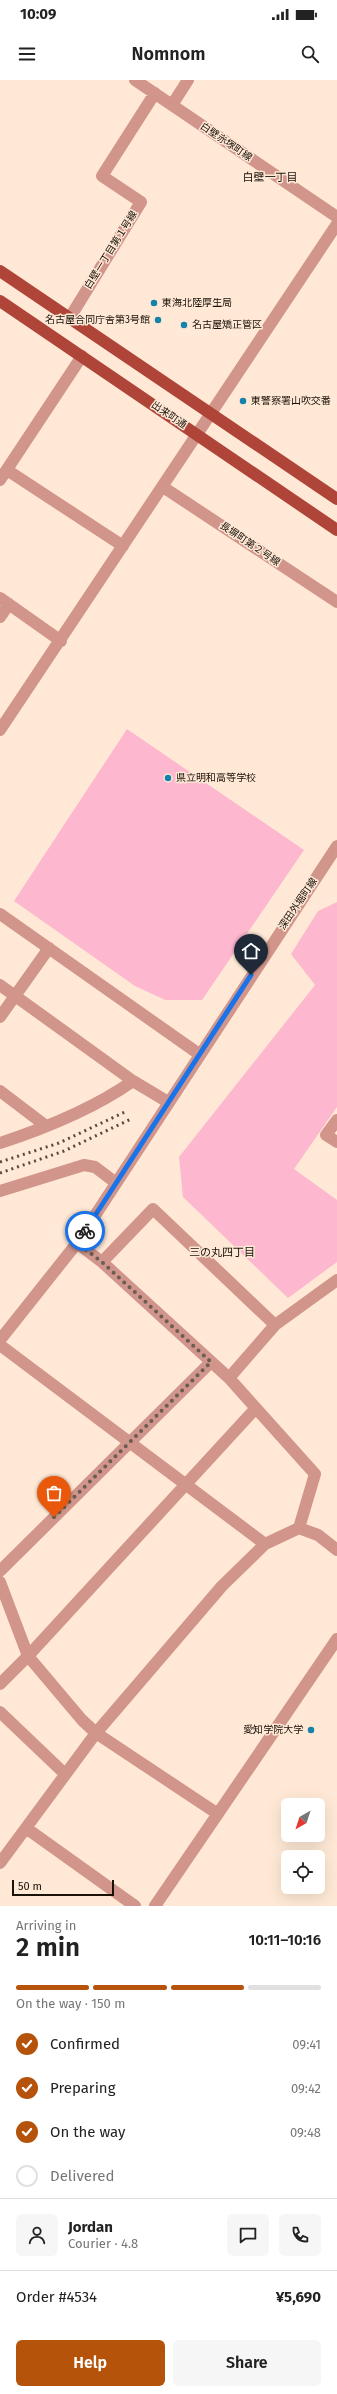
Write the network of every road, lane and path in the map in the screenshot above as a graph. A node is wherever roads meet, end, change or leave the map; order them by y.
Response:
1 (135, 80) edge
2 (188, 80) edge
3 (155, 93) junction
4 (172, 105) junction
5 (337, 217) edge
6 (337, 224) edge
7 (0, 272) edge
8 (0, 301) edge
9 (68, 319) junction
10 (82, 356) junction
11 (210, 413) junction
12 (197, 434) junction
13 (7, 470) junction
14 (0, 480) edge
15 (163, 486) junction
16 (337, 499) edge
17 (337, 530) edge
18 (123, 546) junction
19 (4, 601) edge
20 (337, 602) edge
21 (0, 617) edge
22 (60, 641) junction
23 (0, 730) edge
24 (337, 846) edge
25 (0, 914) edge
26 (49, 948) junction
27 (0, 985) edge
28 (16, 997) junction
29 (0, 1018) edge
30 (199, 1054) junction
31 (133, 1081) junction
32 (0, 1091) edge
33 (168, 1102) junction
34 (337, 1120) edge
35 (46, 1126) junction
36 (337, 1142) edge
37 (0, 1143) edge
38 (116, 1182) junction
39 (0, 1191) edge
40 (77, 1243) junction
41 (102, 1262) junction
42 (337, 1280) edge
43 (276, 1325) junction
44 (0, 1340) edge
45 (0, 1345) edge
46 (211, 1362) junction
47 (229, 1378) junction
48 (256, 1408) junction
49 (130, 1442) junction
50 (185, 1485) junction
51 (299, 1528) junction
52 (265, 1544) junction
53 (337, 1550) edge
54 (0, 1571) edge
55 (0, 1582) edge
56 (337, 1639) edge
57 (28, 1656) junction
58 (0, 1684) edge
59 (0, 1712) edge
60 (96, 1733) junction
61 (65, 1774) junction
62 (218, 1814) junction
63 (26, 1828) junction
64 (0, 1863) edge
65 (135, 1906) edge
66 (155, 1906) edge

1 - 3 street, 白壁赤塚町線
2 - 4 street
3 - 4 street, 白壁赤塚町線
3 - 9 street, 白壁一丁目第１号線
4 - 5 street, 白壁赤塚町線
6 - 11 street
7 - 9 main road
8 - 10 main road, 出来町通
9 - 11 main road
10 - 12 main road, 出来町通
10 - 13 street
11 - 12 street
11 - 16 main road
12 - 15 street
12 - 17 main road, 出来町通
13 - 14 street
13 - 18 street
15 - 18 street
15 - 20 street, 長塀町第２号線
18 - 22 street
19 - 21 street
19 - 22 street
22 - 23 street
24 - 30 street, 深田外堀町線
25 - 26 street
26 - 28 street
26 - 30 street
27 - 28 street
28 - 29 street
28 - 31 street
30 - 33 street, 深田外堀町線
31 - 33 street
31 - 35 street
32 - 35 street
33 - 38 street, 深田外堀町線
34 - 36 street
35 - 37 street
38 - 39 street
38 - 40 street, 深田外堀町線
40 - 41 street
40 - 44 street, 深田外堀町線
41 - 43 street
41 - 46 street
42 - 43 street
43 - 47 street
45 - 49 street
46 - 47 street
46 - 49 street
47 - 48 street
48 - 50 street
48 - 51 street
49 - 50 street
49 - 54 street
50 - 52 street
50 - 57 street
51 - 52 street
51 - 53 street
52 - 60 street
55 - 57 street
56 - 62 street
57 - 58 street
57 - 60 street
59 - 61 street
60 - 61 street
60 - 62 street
61 - 63 street
62 - 66 street
63 - 64 street
63 - 65 street

